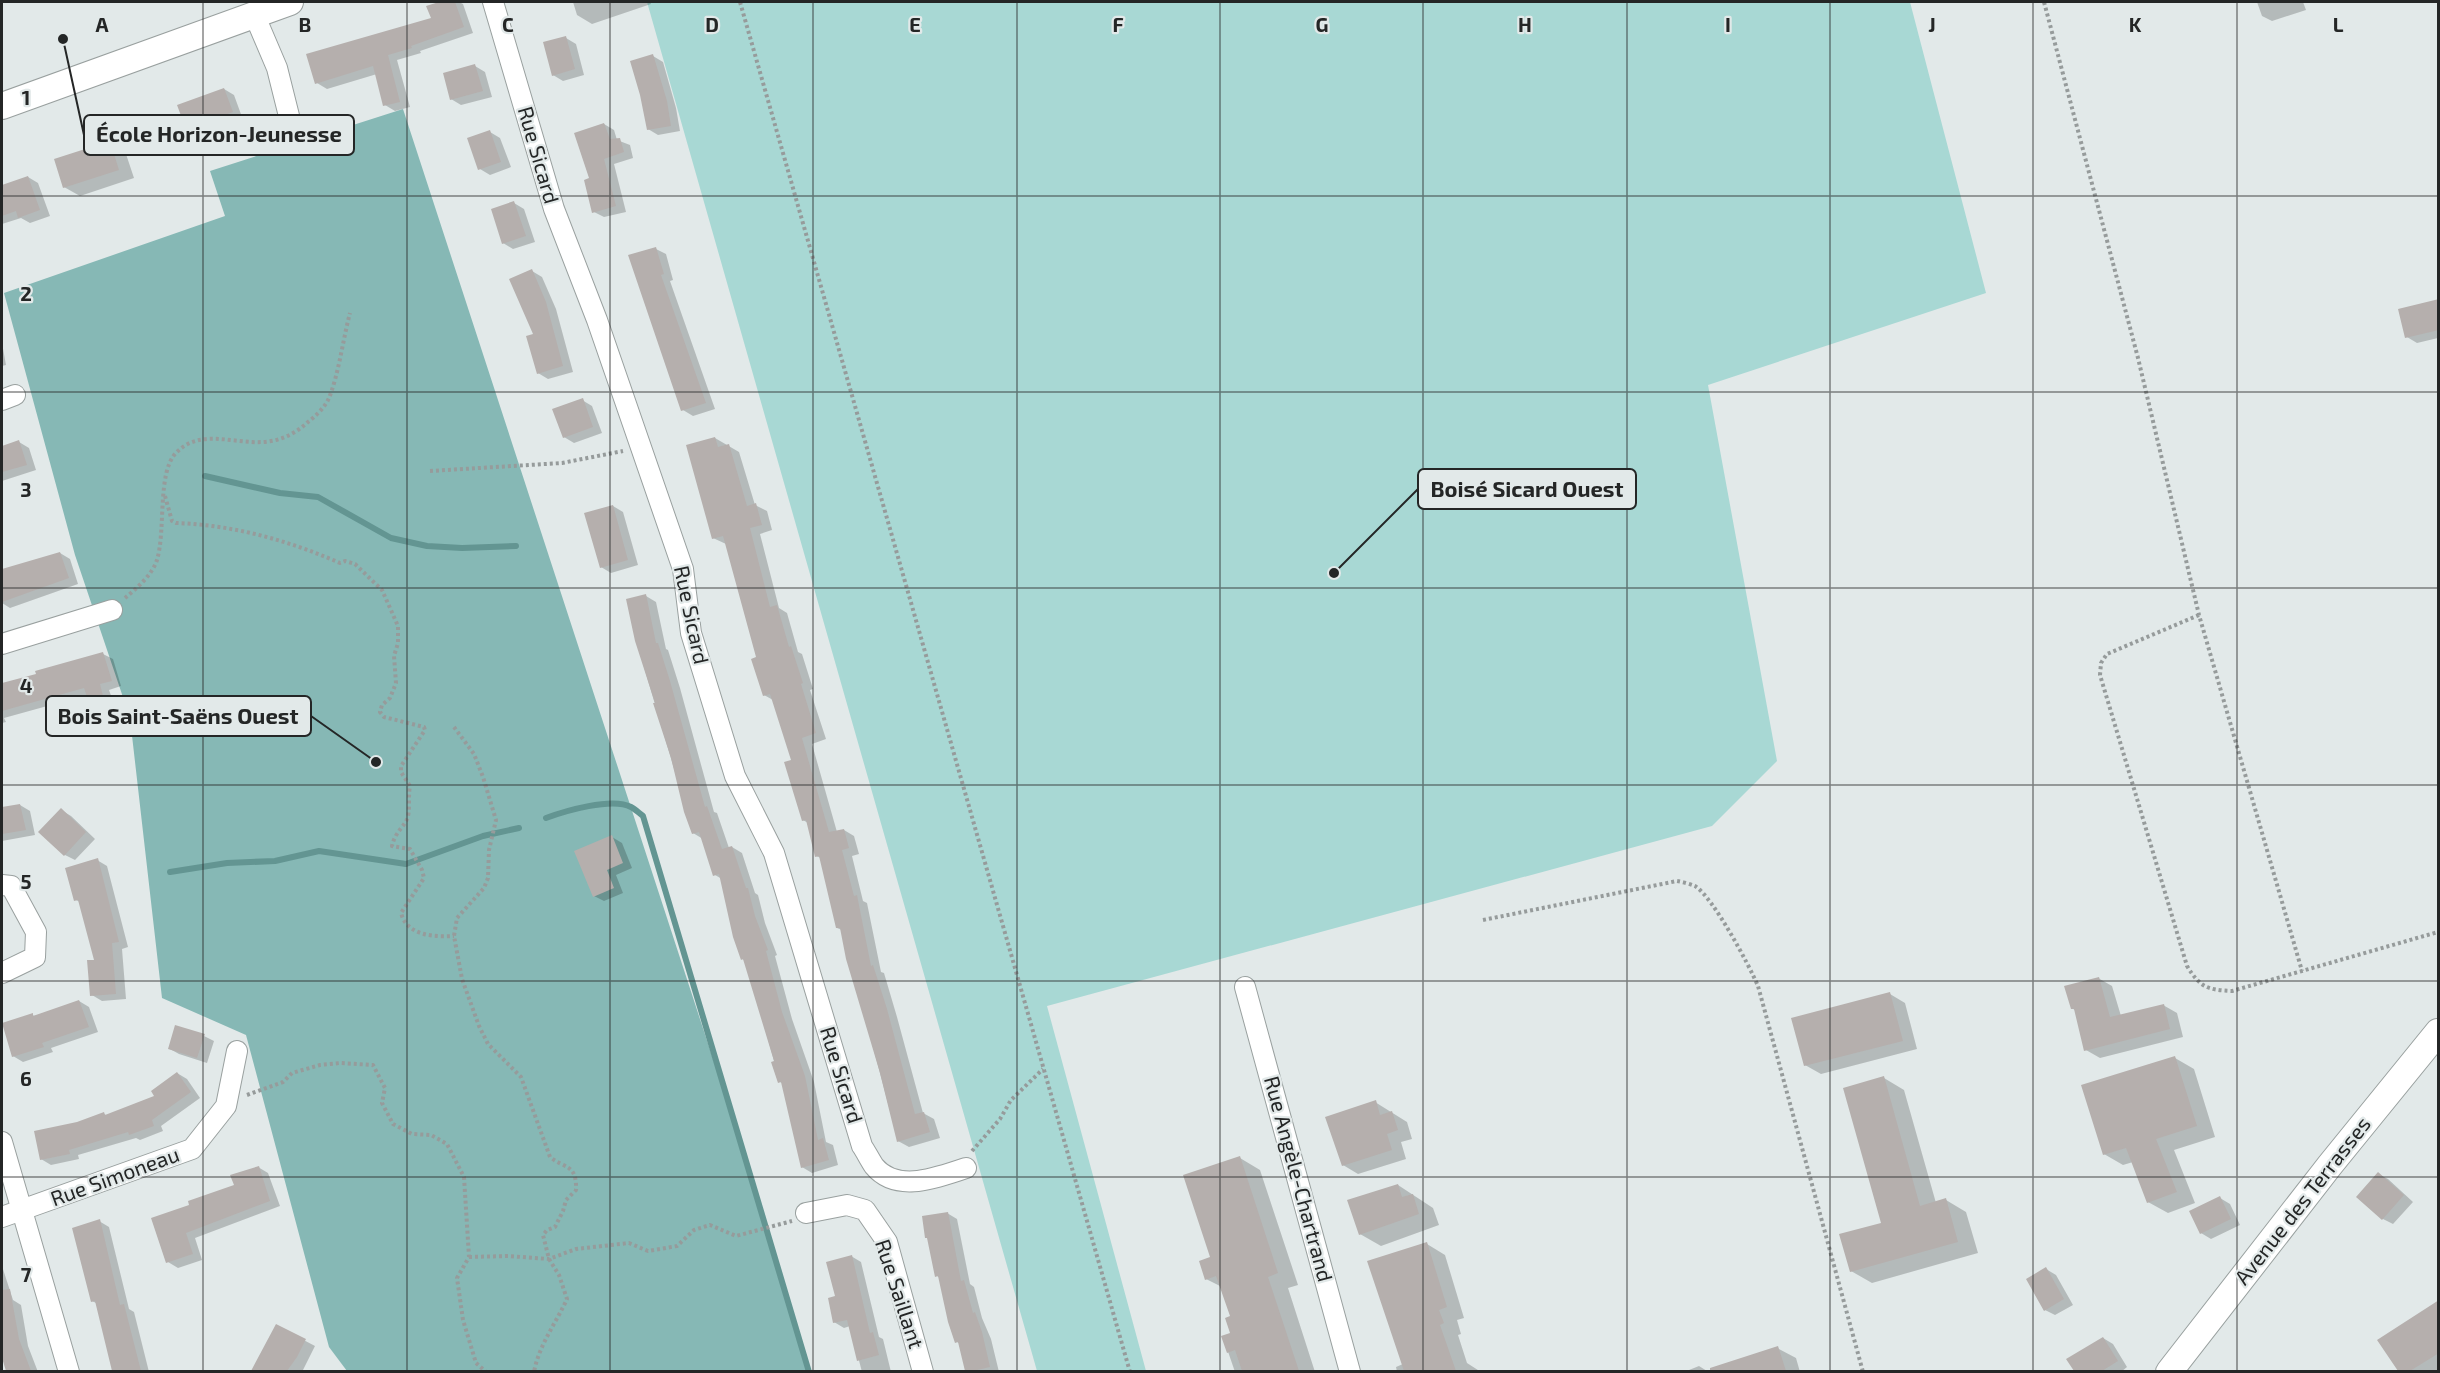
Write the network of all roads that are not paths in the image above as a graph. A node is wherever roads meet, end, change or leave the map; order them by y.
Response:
1 (290, 2) edge
2 (494, 2) edge
3 (255, 14) junction
4 (2, 106) edge
5 (296, 144) dead end
6 (112, 610) road end
7 (2, 644) edge
8 (2, 885) edge
9 (2, 973) edge
10 (1245, 987) dead end
11 (2439, 1032) edge
12 (237, 1051) dead end
13 (2, 1143) edge
14 (966, 1168) road end
15 (23, 1210) junction
16 (806, 1213) road end
17 (2, 1217) edge
18 (69, 1371) edge
19 (923, 1371) edge
20 (1350, 1371) edge
21 (2169, 1371) edge

1 - 3 street
2 - 14 street, Rue Sicard
3 - 4 street
3 - 5 street
6 - 7 street
8 - 9 street
10 - 20 street, Rue Angèle-Chartrand
11 - 21 street, Avenue des Terrasses
12 - 15 street, Rue Simoneau
13 - 15 street
15 - 17 street, Rue Simoneau
15 - 18 street
16 - 19 street, Rue Saillant

